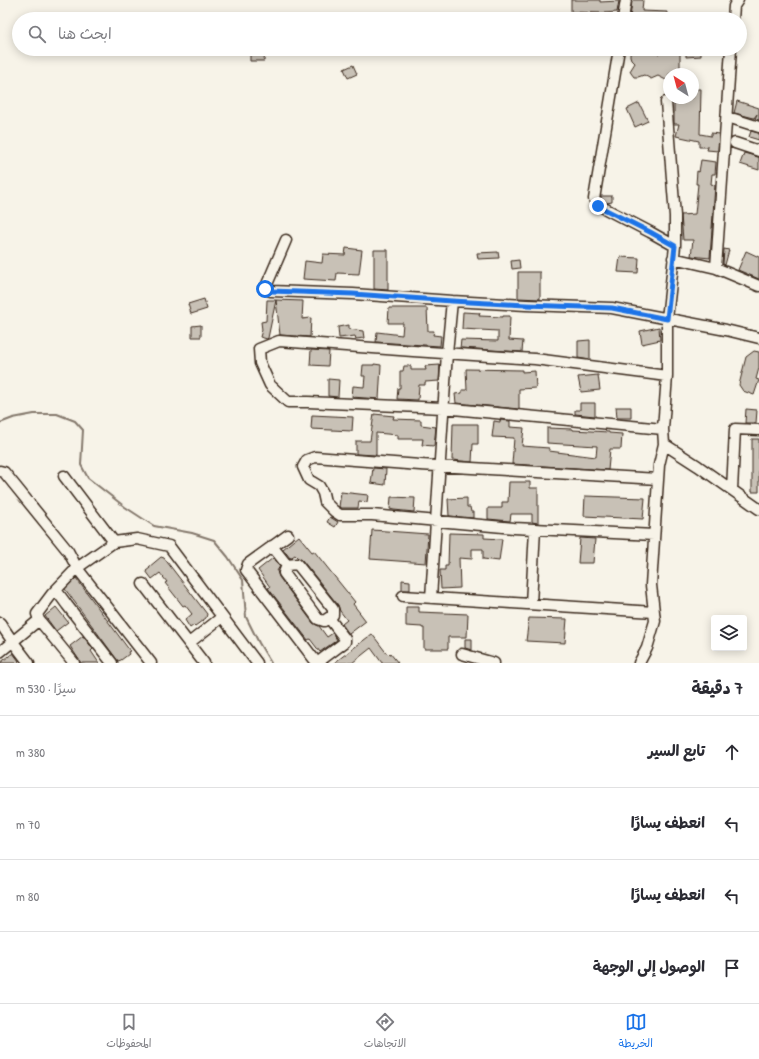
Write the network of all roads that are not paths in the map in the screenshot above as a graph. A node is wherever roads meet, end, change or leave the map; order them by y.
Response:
1 (626, 0) edge
2 (738, 0) edge
3 (624, 12) edge
4 (734, 12) edge
5 (617, 56) edge
6 (731, 56) edge
7 (666, 104) edge
8 (734, 119) dead end
9 (759, 127) edge
10 (736, 143) dead end
11 (759, 151) edge
12 (286, 240) dead end
13 (675, 246) junction
14 (673, 258) junction
15 (716, 268) junction
16 (759, 286) edge
17 (452, 301) junction
18 (667, 319) junction
19 (759, 338) edge
20 (446, 353) junction
21 (667, 376) junction
22 (443, 408) junction
23 (663, 429) junction
24 (759, 430) edge
25 (664, 444) junction
26 (439, 466) junction
27 (0, 471) edge
28 (64, 476) dead end
29 (658, 479) junction
30 (732, 490) junction
31 (759, 509) edge
32 (436, 521) junction
33 (535, 529) junction
34 (288, 535) dead end
35 (654, 535) junction
36 (114, 542) junction
37 (272, 546) junction
38 (286, 565) junction
39 (77, 568) junction
40 (143, 584) dead end
41 (56, 590) junction
42 (403, 596) dead end
43 (431, 598) junction
44 (531, 604) junction
45 (654, 612) junction
46 (222, 617) junction
47 (329, 618) junction
48 (39, 620) junction
49 (0, 623) edge
50 (13, 642) junction
51 (189, 643) junction
52 (0, 652) edge
53 (462, 654) dead end
54 (29, 663) edge
55 (74, 663) edge
56 (112, 663) edge
57 (152, 663) edge
58 (204, 663) edge
59 (257, 663) edge
60 (317, 663) edge
61 (494, 663) edge
62 (639, 663) edge

1 - 3 street
2 - 4 street
5 - 13 street
6 - 15 street
7 - 13 street
8 - 9 street
10 - 11 street
12 - 17 street
13 - 14 street
14 - 15 street
14 - 18 street
15 - 16 street
17 - 18 street
17 - 20 street
18 - 19 street
18 - 21 street
20 - 21 street
20 - 22 street
20 - 22 street
21 - 23 street
22 - 23 street
22 - 26 street
23 - 25 street
24 - 30 street
25 - 29 street
25 - 30 street
26 - 29 street
26 - 32 street
26 - 32 street
27 - 39 street
28 - 36 street
29 - 35 street
30 - 31 street
32 - 33 street
32 - 43 street
33 - 35 street
33 - 44 street
34 - 37 street
35 - 45 street
36 - 39 street
36 - 46 street
37 - 38 street
37 - 60 street
38 - 47 street
38 - 47 street
39 - 41 street
39 - 57 street
40 - 51 street
41 - 48 street
41 - 56 street
42 - 43 street
43 - 44 street
44 - 45 street
45 - 62 street
46 - 51 street
46 - 59 street
47 - 60 street
48 - 50 street
48 - 55 street
49 - 50 street
50 - 52 street
50 - 54 street
51 - 58 street
53 - 61 street

